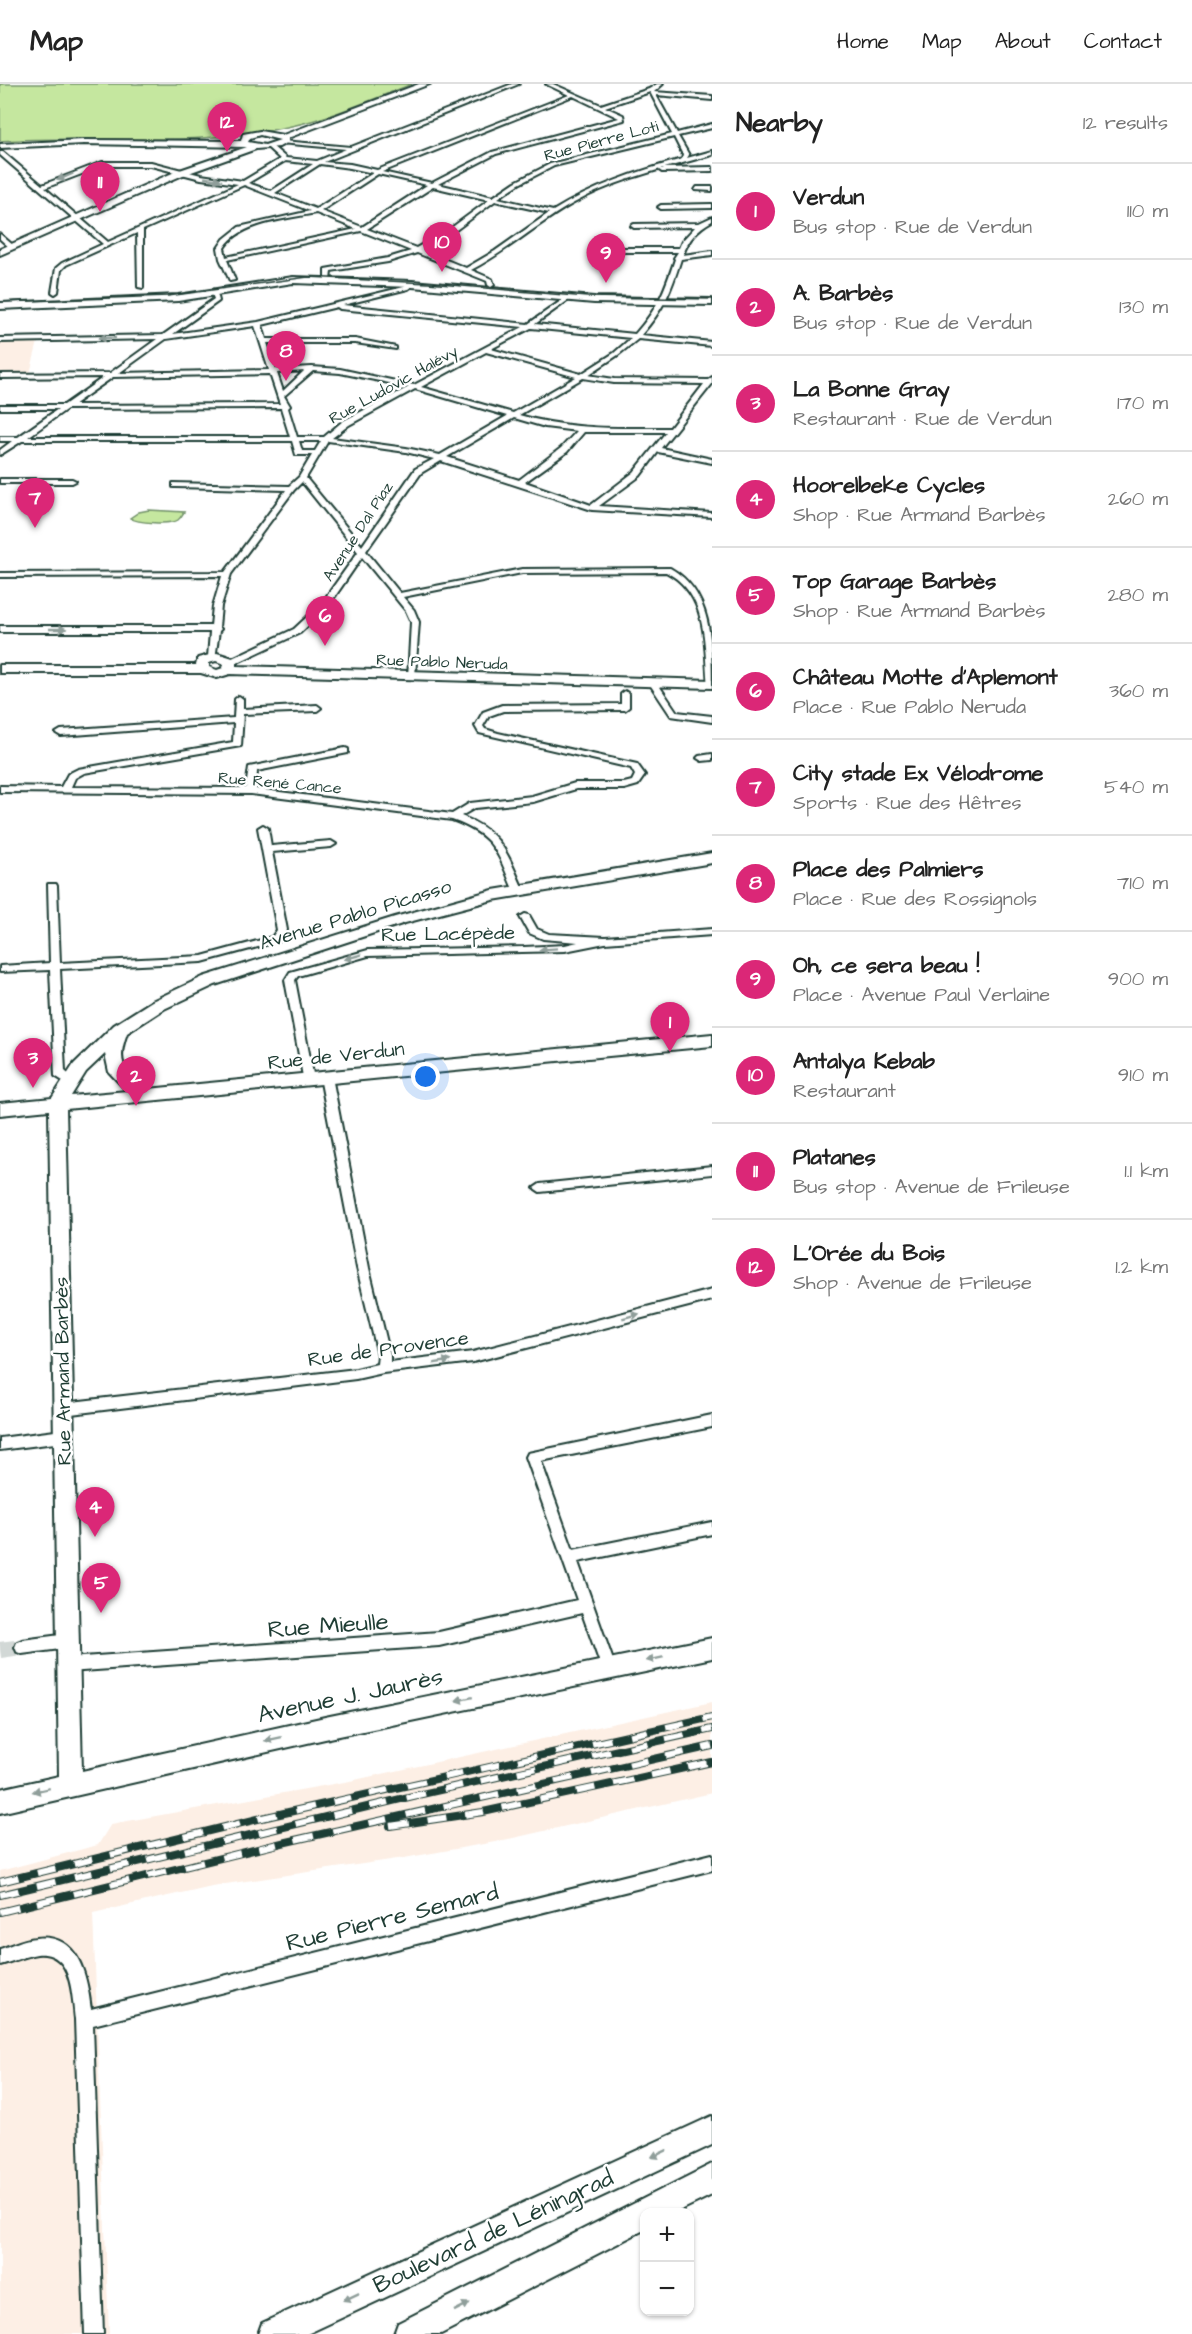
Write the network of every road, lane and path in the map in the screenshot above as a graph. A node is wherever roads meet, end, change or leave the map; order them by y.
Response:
1 (426, 84) edge
2 (516, 84) edge
3 (549, 84) edge
4 (660, 84) edge
5 (651, 92) junction
6 (572, 94) junction
7 (712, 98) edge
8 (600, 107) junction
9 (712, 126) edge
10 (676, 135) junction
11 (281, 138) junction
12 (244, 143) junction
13 (255, 147) junction
14 (270, 147) junction
15 (0, 149) edge
16 (353, 149) junction
17 (712, 153) edge
18 (284, 159) junction
19 (684, 159) junction
20 (318, 162) junction
21 (712, 169) edge
22 (646, 171) junction
23 (183, 172) junction
24 (378, 172) junction
25 (244, 183) junction
26 (433, 185) junction
27 (41, 187) junction
28 (697, 189) dead end
29 (712, 189) edge
30 (272, 193) junction
31 (494, 199) junction
32 (712, 206) edge
33 (661, 207) dead end
34 (317, 211) junction
35 (556, 213) junction
36 (76, 218) junction
37 (712, 219) edge
38 (700, 225) junction
39 (634, 226) dead end
40 (140, 229) junction
41 (363, 230) junction
42 (0, 236) edge
43 (107, 244) junction
44 (12, 247) junction
45 (615, 250) dead end
46 (680, 250) junction
47 (418, 251) junction
48 (0, 252) edge
49 (712, 253) edge
50 (677, 258) junction
51 (223, 259) junction
52 (466, 270) junction
53 (327, 277) junction
54 (232, 280) dead end
55 (412, 284) junction
56 (491, 285) junction
57 (141, 287) dead end
58 (55, 292) dead end
59 (215, 294) junction
60 (712, 295) edge
61 (568, 298) junction
62 (664, 299) junction
63 (712, 302) edge
64 (0, 306) edge
65 (333, 306) junction
66 (258, 324) junction
67 (528, 327) junction
68 (165, 337) junction
69 (636, 337) junction
70 (0, 340) edge
71 (264, 341) junction
72 (712, 344) edge
73 (394, 348) dead end
74 (486, 350) junction
75 (312, 369) junction
76 (273, 371) junction
77 (110, 375) junction
78 (0, 376) edge
79 (582, 376) junction
80 (711, 381) edge
81 (414, 387) junction
82 (282, 395) junction
83 (286, 406) junction
84 (0, 407) edge
85 (65, 407) junction
86 (510, 417) junction
87 (582, 430) junction
88 (671, 430) junction
89 (296, 438) junction
90 (0, 439) edge
91 (20, 439) junction
92 (326, 439) junction
93 (656, 449) junction
94 (0, 453) edge
95 (316, 453) junction
96 (437, 457) junction
97 (712, 461) edge
98 (302, 478) junction
99 (0, 481) edge
100 (72, 481) dead end
101 (520, 483) junction
102 (176, 484) dead end
103 (291, 488) junction
104 (592, 508) junction
105 (712, 515) edge
106 (362, 551) junction
107 (227, 574) junction
108 (0, 575) edge
109 (400, 595) junction
110 (708, 617) edge
111 (0, 629) edge
112 (217, 629) junction
113 (212, 657) junction
114 (230, 666) junction
115 (0, 669) edge
116 (202, 669) junction
117 (411, 676) junction
118 (653, 683) junction
119 (712, 684) edge
120 (625, 694) dead end
121 (238, 699) dead end
122 (316, 708) dead end
123 (239, 716) junction
124 (712, 718) edge
125 (61, 733) dead end
126 (345, 751) dead end
127 (0, 789) edge
128 (65, 789) junction
129 (251, 792) junction
130 (454, 817) junction
131 (263, 828) dead end
132 (331, 844) dead end
133 (267, 849) junction
134 (712, 858) edge
135 (51, 886) dead end
136 (518, 890) junction
137 (525, 917) dead end
138 (712, 932) edge
139 (605, 940) junction
140 (54, 968) junction
141 (0, 969) edge
142 (121, 1029) junction
143 (712, 1040) edge
144 (327, 1077) junction
145 (308, 1079) junction
146 (71, 1082) junction
147 (144, 1095) junction
148 (57, 1104) junction
149 (0, 1109) edge
150 (712, 1170) edge
151 (540, 1188) dead end
152 (712, 1294) edge
153 (383, 1368) junction
154 (63, 1409) junction
155 (712, 1421) edge
156 (63, 1436) junction
157 (0, 1444) edge
158 (712, 1528) edge
159 (569, 1557) junction
160 (586, 1605) junction
161 (68, 1641) junction
162 (22, 1647) tunnel mouth
163 (712, 1648) edge
164 (68, 1665) junction
165 (609, 1669) junction
166 (71, 1783) junction
167 (0, 1801) edge
168 (712, 1862) edge
169 (0, 1957) edge
170 (84, 2019) junction
171 (712, 2130) edge
172 (712, 2179) edge
173 (656, 2208) edge
174 (640, 2216) edge
175 (94, 2334) edge
176 (273, 2334) edge
177 (410, 2334) edge

1 - 11 street
2 - 16 street
3 - 6 street
4 - 5 street, Rue Pierre Loti
5 - 7 street
5 - 8 street
5 - 10 street, Rue Pierre Loti
6 - 8 street
6 - 24 street
8 - 26 street
9 - 10 street
10 - 19 street
10 - 31 street, Rue Pierre Loti
11 - 12 street
11 - 14 street
11 - 16 street
12 - 13 street
12 - 15 street
13 - 14 street
13 - 23 street
14 - 18 street
15 - 27 street
16 - 20 street
17 - 19 street
18 - 20 street
18 - 25 street
19 - 22 street
20 - 24 street
20 - 30 street
21 - 22 street
22 - 35 street
23 -> 25 street
23 -> 27 street
23 - 36 street
24 - 26 street
24 - 34 street
25 - 30 street
25 - 40 street
26 - 31 street
26 - 41 street
27 - 36 street
28 - 29 street
30 - 34 street
31 - 35 street
31 - 47 street, Rue Pierre Loti
32 - 33 street
34 - 41 street
34 - 51 street
35 - 52 street
36 - 43 street
36 - 44 street
37 - 38 street
38 - 39 street
38 - 46 street, Avenue Dal Piaz
40 - 43 street
40 - 57 street
41 - 47 street
41 - 51 street
42 - 44 street
43 - 58 street
44 - 48 street
45 - 46 street
46 - 50 street, Avenue Dal Piaz
47 - 52 street
47 - 53 street, Rue Pierre Loti
49 - 50 street
50 - 62 street, Avenue Dal Piaz
51 - 54 street
52 - 56 street
53 - 55 street
53 - 56 street
53 - 59 street
55 - 61 street
55 - 65 street
56 - 62 street
59 - 64 street
59 - 68 street
60 - 62 street
61 - 62 street
61 - 67 street, Rue Ludovic Halévy
62 - 63 street
62 - 69 street, Avenue Dal Piaz
65 - 66 street
65 - 67 street
66 - 68 street
66 - 71 street
67 - 69 street
67 - 74 street, Rue Ludovic Halévy
68 -> 70 street
68 - 77 street
69 - 72 street
69 - 79 street, Avenue Dal Piaz
71 - 73 street
71 - 76 street
74 - 79 street
74 - 81 street, Rue Ludovic Halévy
75 - 76 street
75 - 81 street
75 - 82 street
76 - 77 street
76 - 82 street
77 - 78 street
77 - 85 street
79 - 80 street
79 - 86 street, Avenue Dal Piaz
80 - 88 street
81 - 86 street
81 - 92 street, Rue Ludovic Halévy
82 - 83 street
83 - 85 street
83 - 89 street
84 - 85 street
85 - 91 street
86 - 87 street
86 - 96 street, Avenue Dal Piaz
87 - 88 street
87 - 101 street
88 - 93 street
89 - 91 street
89 - 92 street
89 - 95 street
90 - 91 street
91 - 94 street
92 - 95 street, Rue Ludovic Halévy
92 - 96 street
93 - 97 street
93 - 104 street
95 - 98 street, Rue Ludovic Halévy
96 - 101 street
96 - 106 street, Avenue Dal Piaz
98 - 103 street, Rue Ludovic Halévy
98 - 106 street
99 - 100 street
101 - 104 street
102 - 103 street
103 - 107 street, Rue Ludovic Halévy
104 - 105 street
106 - 109 street
106 - 114 street, Avenue Dal Piaz
107 - 108 street
107 - 112 street, Rue Ludovic Halévy
109 - 110 street
109 - 117 street
110 - 119 street
111 -> 112 street
112 - 113 street, Rue Ludovic Halévy
113 - 114 street
113 - 116 street
114 - 116 street
114 - 117 street, Rue Pablo Neruda
115 - 116 street
117 - 118 street, Rue Pablo Neruda
118 - 119 street, Rue Pablo Neruda
118 - 124 street
120 - 130 street
121 - 123 street
122 - 123 street
123 - 125 street
123 - 128 street
126 - 129 street
127 - 128 street, Rue René Cance
128 - 129 street, Rue René Cance
129 - 130 street, Rue René Cance
130 - 136 street, Rue René Cance
131 - 133 street
132 - 133 street
133 - 140 street
134 - 136 street, Avenue Pablo Picasso
135 - 140 street
136 - 142 street, Avenue Pablo Picasso
137 - 139 street
138 - 139 street
139 -> 145 street, Rue Lacépède
140 - 141 street
140 - 146 street
142 - 146 street, Avenue Pablo Picasso
142 - 147 street
143 - 144 street, Rue de Verdun
144 - 145 street, Rue de Verdun
144 - 153 street
145 - 147 street, Rue de Verdun
146 - 148 street, Avenue Pablo Picasso
147 - 148 street, Rue de Verdun
148 - 149 street, Rue de Verdun
148 - 154 street, Rue Armand Barbès
150 - 151 street
153 -> 152 street, Rue de Provence
153 - 154 street, Rue de Provence
154 - 156 street, Rue Armand Barbès
155 - 159 street
156 - 157 street
156 - 161 street, Rue Armand Barbès
158 - 159 street
159 - 160 street
160 - 164 street, Rue Mieulle
160 - 165 street
161 - 162 street
161 - 164 street, Rue Armand Barbès
163 -> 165 street, Avenue J. Jaurès
164 - 166 street, Rue Armand Barbès
165 -> 166 street, Avenue J. Jaurès
166 -> 167 street, Avenue J. Jaurès
168 - 170 street, Rue Pierre Semard
169 - 170 street
170 - 175 street
171 -> 176 main road, Boulevard de Léningrad
172 - 173 main road
177 -> 174 main road

